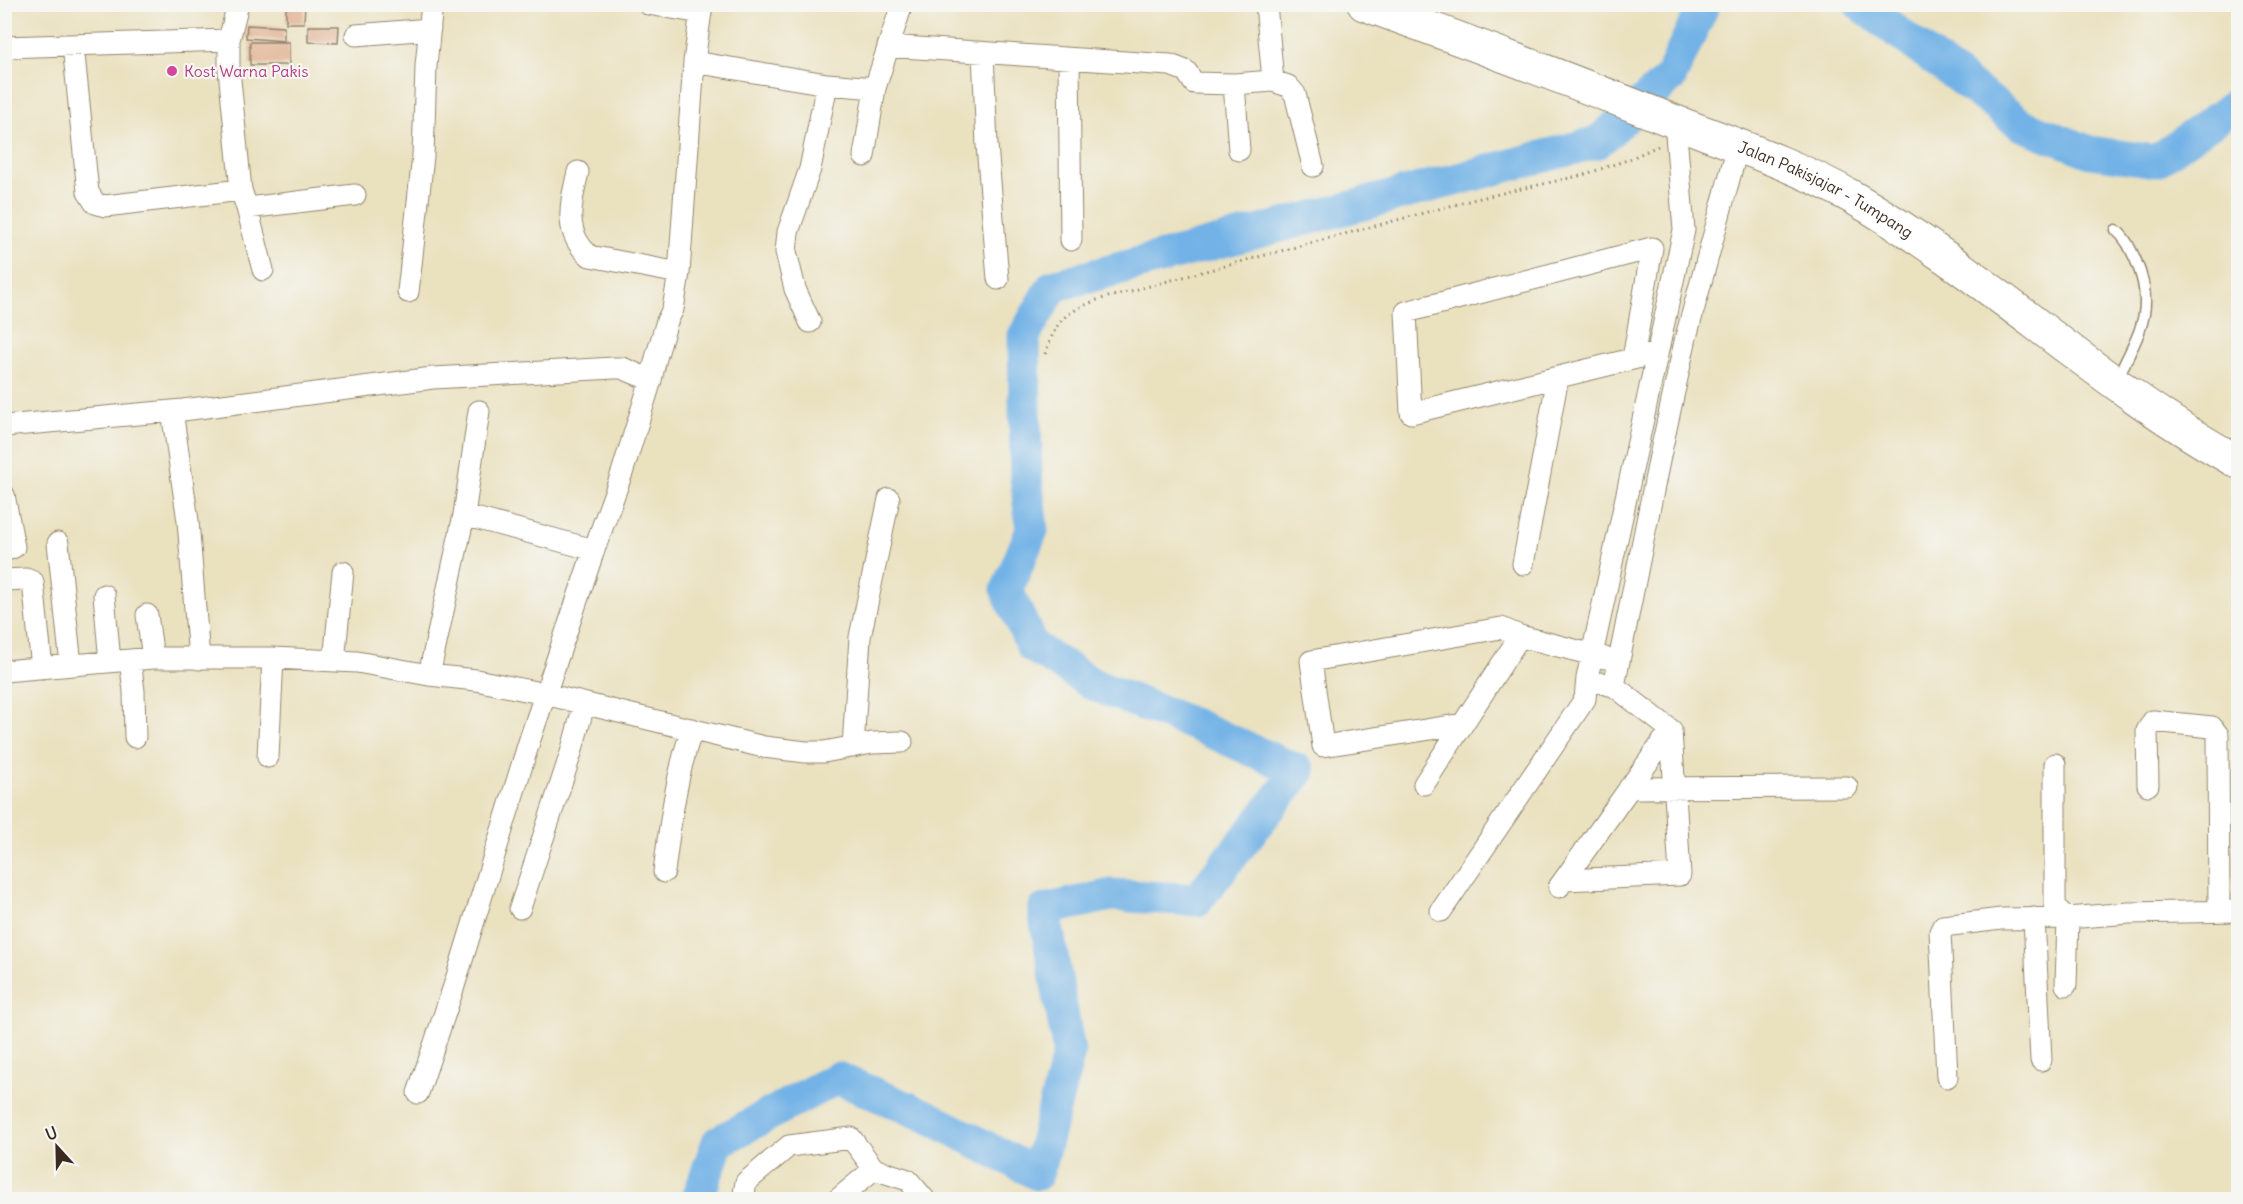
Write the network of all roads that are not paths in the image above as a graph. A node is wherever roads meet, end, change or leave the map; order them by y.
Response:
1 (238, 4) edge
2 (432, 4) edge
3 (648, 4) edge
4 (902, 4) edge
5 (1266, 4) edge
6 (1364, 4) edge
7 (702, 9) edge
8 (429, 28) junction
9 (356, 35) dead end
10 (229, 40) junction
11 (73, 45) junction
12 (888, 46) junction
13 (4, 47) edge
14 (983, 53) junction
15 (1069, 59) junction
16 (694, 62) junction
17 (1273, 81) junction
18 (826, 84) junction
19 (1234, 84) junction
20 (875, 88) junction
21 (1679, 123) junction
22 (1738, 146) junction
23 (1239, 150) dead end
24 (864, 156) dead end
25 (1313, 166) dead end
26 (578, 172) dead end
27 (355, 195) dead end
28 (244, 199) junction
29 (1684, 230) junction
30 (2116, 230) dead end
31 (1713, 237) junction
32 (1071, 240) dead end
33 (263, 270) dead end
34 (679, 273) junction
35 (998, 279) dead end
36 (408, 292) dead end
37 (810, 322) dead end
38 (1662, 331) junction
39 (1686, 337) junction
40 (1657, 353) junction
41 (1633, 359) junction
42 (1558, 377) junction
43 (651, 380) junction
44 (2116, 382) junction
45 (172, 411) junction
46 (478, 411) dead end
47 (4, 426) edge
48 (1636, 450) junction
49 (1660, 456) junction
50 (2238, 462) edge
51 (4, 495) edge
52 (889, 499) dead end
53 (464, 515) junction
54 (58, 543) dead end
55 (594, 550) junction
56 (4, 551) edge
57 (1523, 564) dead end
58 (343, 572) dead end
59 (4, 580) edge
60 (1608, 581) junction
61 (1633, 586) junction
62 (104, 595) dead end
63 (147, 615) dead end
64 (1520, 636) junction
65 (1592, 655) junction
66 (153, 658) junction
67 (273, 658) junction
68 (199, 659) junction
69 (120, 661) junction
70 (334, 661) junction
71 (1618, 662) junction
72 (71, 665) junction
73 (42, 668) junction
74 (4, 671) edge
75 (429, 675) junction
76 (1587, 678) junction
77 (1614, 686) junction
78 (545, 694) junction
79 (584, 705) junction
80 (1462, 724) junction
81 (692, 729) junction
82 (1671, 730) junction
83 (135, 737) dead end
84 (902, 742) dead end
85 (853, 747) junction
86 (268, 757) dead end
87 (2055, 764) dead end
88 (1424, 783) dead end
89 (2148, 785) dead end
90 (1674, 787) junction
91 (1847, 787) dead end
92 (1629, 788) junction
93 (664, 872) dead end
94 (520, 908) dead end
95 (1441, 911) dead end
96 (2229, 911) edge
97 (2034, 918) junction
98 (2068, 918) junction
99 (2066, 985) dead end
100 (2041, 1060) dead end
101 (1947, 1077) dead end
102 (418, 1093) dead end
103 (874, 1168) junction
104 (743, 1200) edge
105 (837, 1200) edge
106 (926, 1200) edge

1 - 10 street
2 - 8 street
3 - 7 street
4 - 12 street
5 - 17 street
6 - 21 main road, Jalan Pakisjajar - Tumpang
7 - 16 street
8 - 9 street
8 - 36 street
10 - 11 street
10 - 28 street
11 - 13 street
11 - 28 street
12 - 14 street
12 - 20 street
14 - 15 street
14 - 35 street
15 - 19 street
15 - 32 street
16 - 18 street
16 - 34 street
17 - 19 street
17 - 25 street
18 - 20 street
18 - 37 street
19 - 23 street
20 - 24 street
21 - 22 main road, Jalan Pakisjajar - Tumpang
21 - 29 street
22 - 31 street
22 - 44 main road, Jalan Pakisjajar - Tumpang
26 - 34 street
27 - 28 street
28 - 33 street
29 - 31 street
29 - 38 street
30 - 44 lane
31 - 39 street
34 - 43 street
38 - 39 street
38 - 40 street
39 - 49 street
40 - 41 street
40 - 48 street
41 - 42 street
41 - 42 street
42 - 57 street
43 - 45 street
43 - 55 street
44 - 50 main road, Jalan Pakisjajar - Tumpang
45 - 47 street
45 - 68 street
46 - 53 street
48 - 49 street
48 - 60 street
49 - 61 street
51 - 56 street
52 - 85 street
53 - 55 street
53 - 75 street
54 - 72 street
55 - 78 street
58 - 70 street
59 - 73 street
60 - 61 street
60 - 65 street
61 - 71 street
62 - 69 street
63 - 66 street
64 - 65 street
64 - 80 street
64 - 80 street
65 - 71 street
65 - 76 street
66 - 68 street
66 - 69 street
67 - 68 street
67 - 70 street
67 - 86 street
69 - 72 street
69 - 83 street
70 - 75 street
71 - 77 street
72 - 73 street
73 - 74 street
75 - 78 street
76 - 77 street
76 - 95 street
77 - 82 street
78 - 79 street
78 - 102 street
79 - 81 street
79 - 94 street
80 - 88 street
81 - 85 street
81 - 93 street
82 - 90 street
82 - 92 street
84 - 85 street
87 - 98 street
89 - 96 street
90 - 91 street
90 - 92 street
90 - 92 street
96 - 98 street
97 - 98 street
97 - 100 street
97 - 101 street
98 - 99 street
103 - 104 street
103 - 105 street
103 - 106 street

